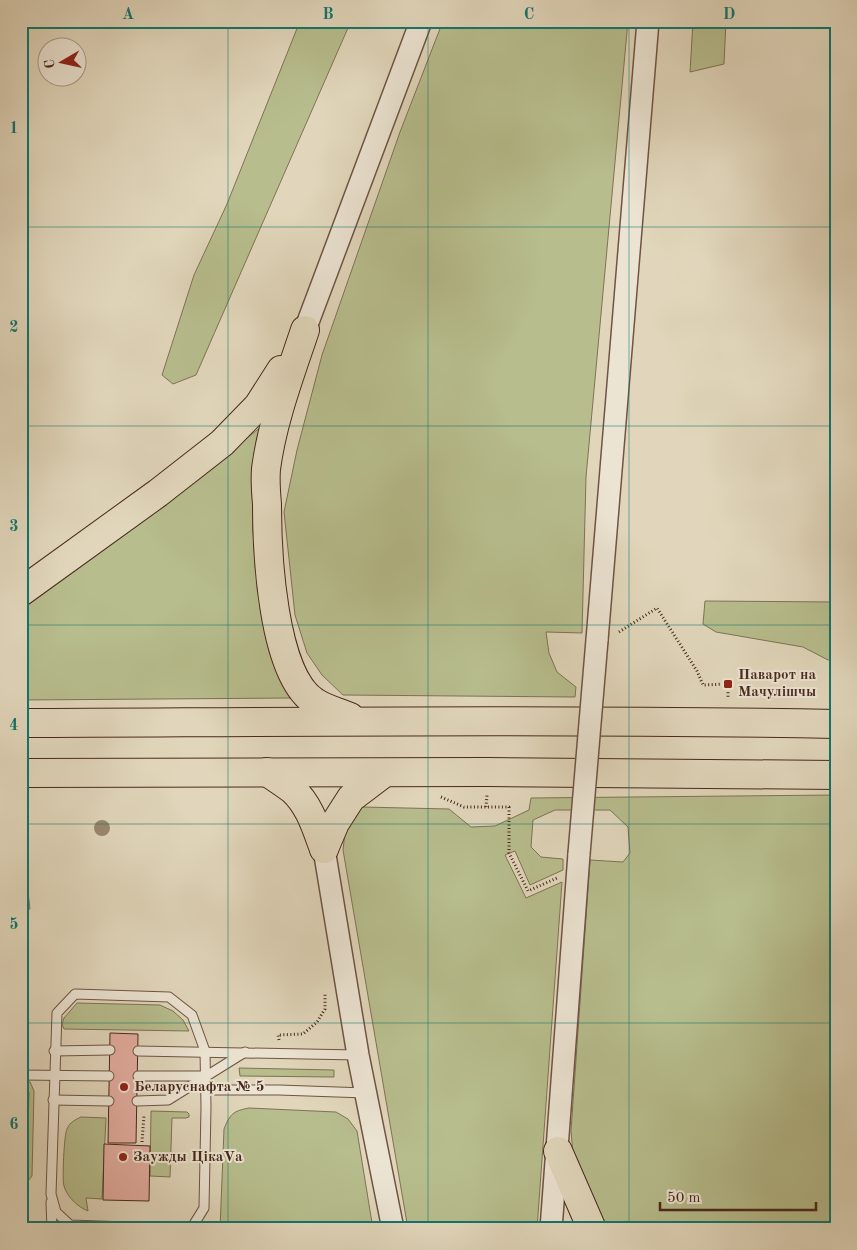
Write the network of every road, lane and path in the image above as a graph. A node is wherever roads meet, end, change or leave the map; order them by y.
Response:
1 (421, 21) edge
2 (648, 21) edge
3 (305, 330) junction
4 (21, 592) edge
5 (606, 638) junction
6 (360, 721) junction
7 (729, 722) junction
8 (21, 723) edge
9 (836, 724) edge
10 (267, 772) junction
11 (21, 773) edge
12 (384, 773) junction
13 (836, 775) edge
14 (441, 796) dead end
15 (324, 849) junction
16 (558, 878) dead end
17 (346, 976) junction
18 (54, 1050) junction
19 (110, 1050) dead end
20 (138, 1050) dead end
21 (205, 1050) junction
22 (246, 1052) junction
23 (279, 1052) junction
24 (358, 1055) junction
25 (21, 1075) edge
26 (54, 1075) junction
27 (109, 1076) dead end
28 (138, 1076) dead end
29 (206, 1076) junction
30 (206, 1090) junction
31 (366, 1093) junction
32 (53, 1100) junction
33 (109, 1101) dead end
34 (137, 1101) dead end
35 (558, 1151) junction
36 (50, 1194) junction
37 (52, 1229) edge
38 (185, 1229) edge
39 (191, 1229) edge
40 (394, 1229) edge
41 (552, 1229) edge
42 (592, 1229) edge

1 - 3 street
2 - 5 street
3 - 4 highway
3 - 6 highway
5 - 7 path
5 - 35 street, bridge
6 - 7 highway
6 - 8 highway
7 - 9 highway
10 - 11 highway
10 - 12 highway
10 - 15 highway
12 - 13 highway
12 - 15 highway
14 - 16 path
15 - 17 street
17 - 23 path
17 - 24 street
18 - 19 lane
18 - 21 lane
18 - 26 lane
20 - 21 lane
21 - 22 lane
21 - 29 lane
22 - 23 lane
22 - 29 lane
23 - 24 lane
24 - 31 street
25 - 26 lane
26 - 27 lane
26 - 32 lane
28 - 29 lane
29 - 30 lane
29 - 34 lane
30 - 31 lane
30 - 39 lane
31 - 40 street
32 - 33 lane
32 - 36 lane
35 - 41 street
35 - 42 highway
36 - 37 lane
36 - 38 lane

